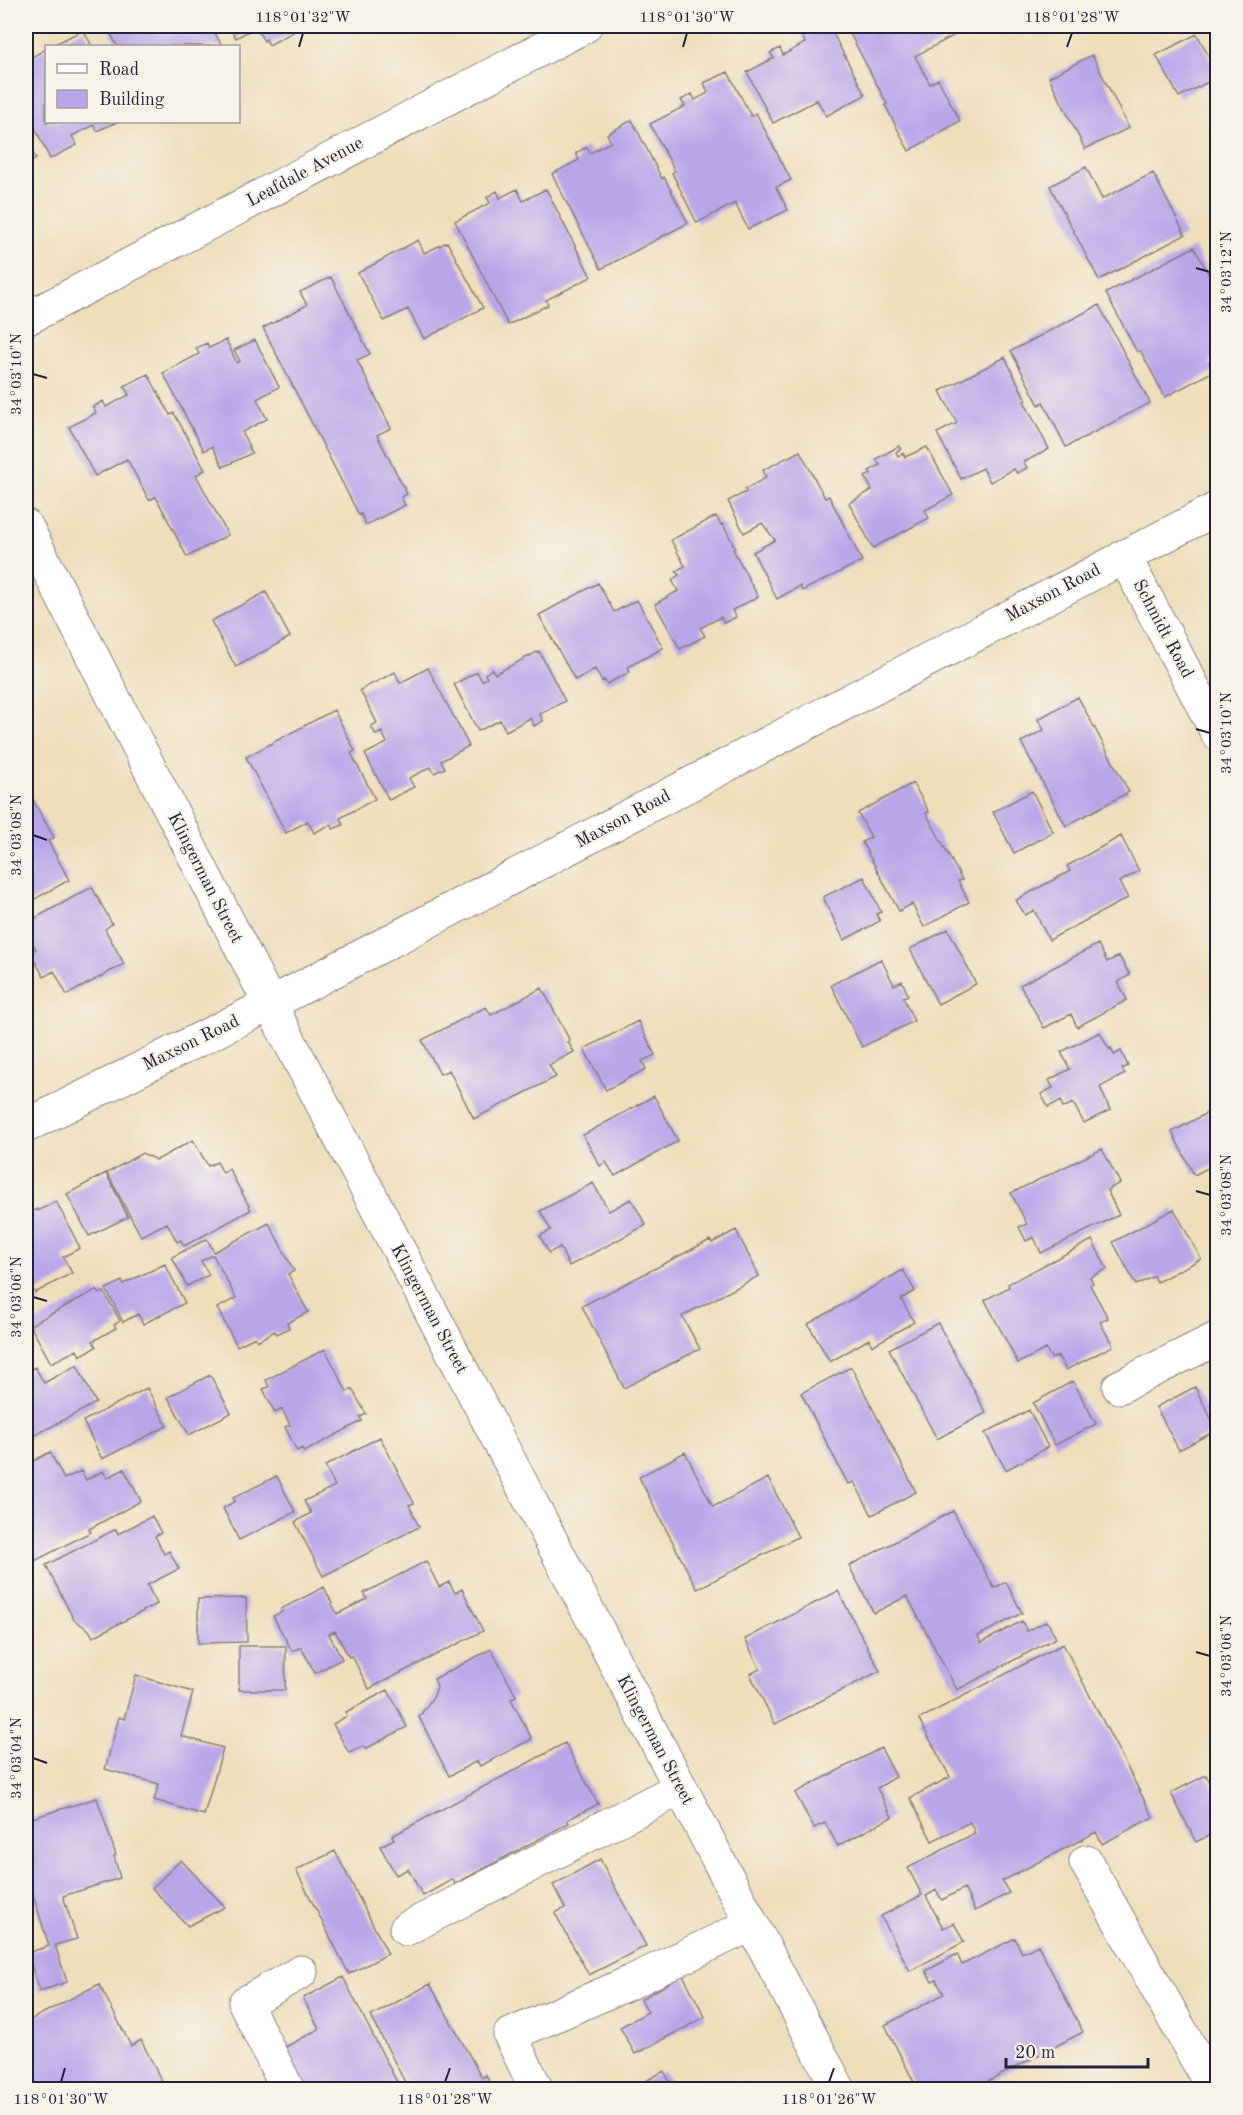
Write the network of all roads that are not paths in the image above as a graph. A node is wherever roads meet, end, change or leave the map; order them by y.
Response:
1 (585, 26) edge
2 (26, 319) edge
3 (1218, 508) edge
4 (26, 526) edge
5 (1124, 556) junction
6 (1218, 734) edge
7 (270, 1004) junction
8 (26, 1125) edge
9 (1218, 1338) edge
10 (1119, 1387) dead end
11 (680, 1788) junction
12 (1086, 1862) dead end
13 (752, 1924) junction
14 (406, 1929) dead end
15 (301, 1972) dead end
16 (288, 2090) edge
17 (537, 2090) edge
18 (838, 2090) edge
19 (1214, 2090) edge

1 - 2 street, Leafdale Avenue
3 - 5 street, Maxson Road
4 - 7 street, Klingerman Street
5 - 6 street, Schmidt Road
5 - 7 street, Maxson Road
7 - 8 street, Maxson Road
7 - 11 street, Klingerman Street
9 - 10 street
11 - 13 street, Klingerman Street
11 - 14 street
12 - 19 street
13 - 17 street
13 - 18 street, Klingerman Street
15 - 16 street

